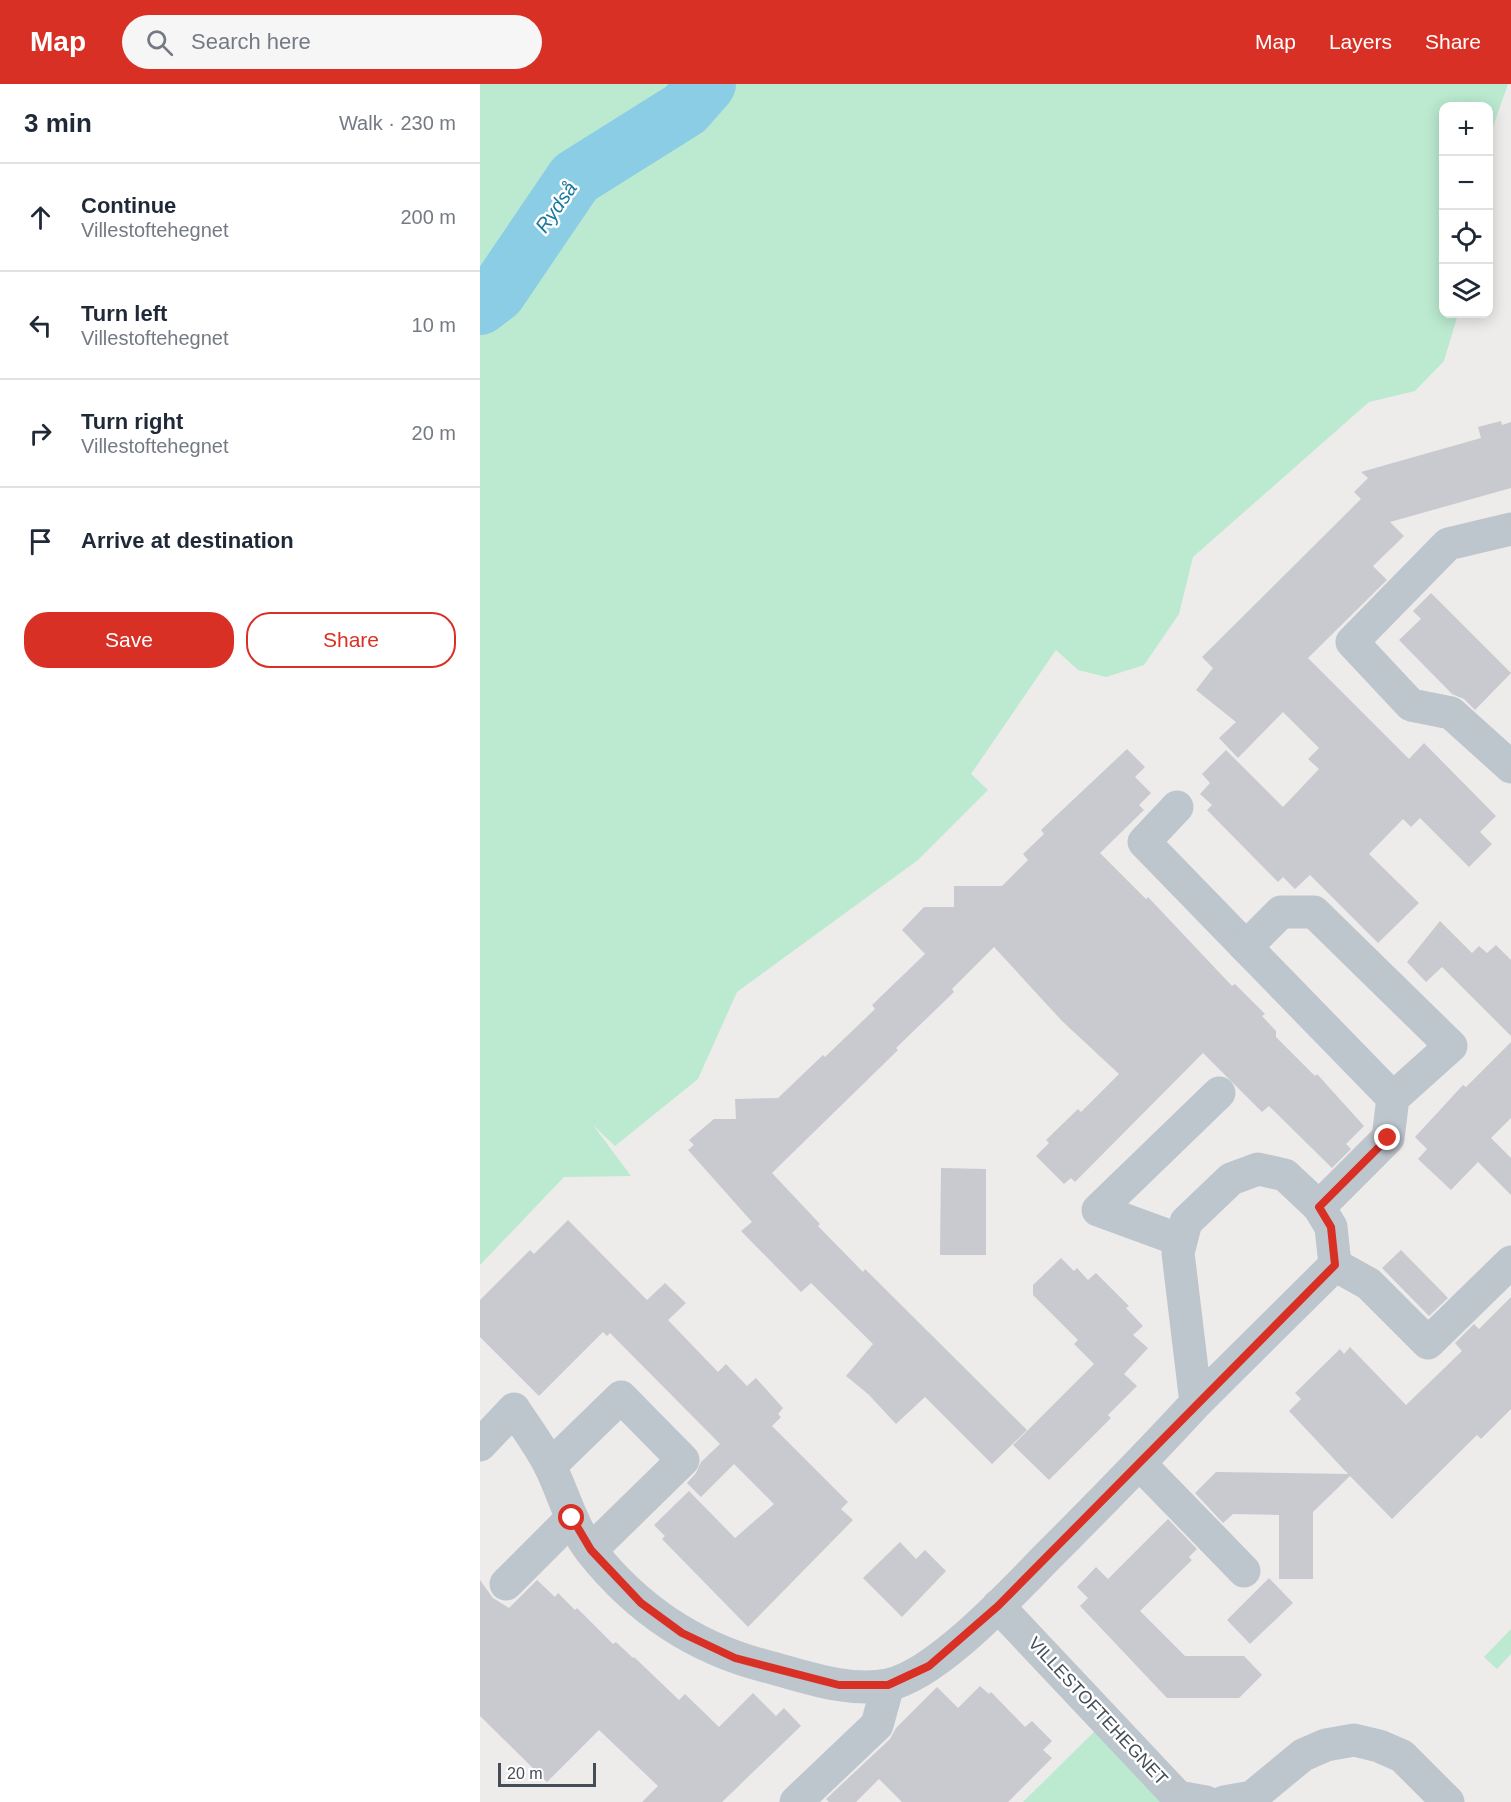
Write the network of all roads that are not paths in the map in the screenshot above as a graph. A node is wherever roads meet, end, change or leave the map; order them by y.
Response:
1 (1511, 530) edge
2 (1511, 767) edge
3 (1177, 807) dead end
4 (1246, 947) junction
5 (1219, 1093) dead end
6 (1394, 1098) junction
7 (1319, 1207) junction
8 (1180, 1240) junction
9 (1511, 1262) edge
10 (1335, 1265) junction
11 (1196, 1403) junction
12 (480, 1444) edge
13 (1140, 1464) junction
14 (550, 1466) junction
15 (572, 1518) junction
16 (591, 1550) junction
17 (1244, 1571) dead end
18 (506, 1584) dead end
19 (998, 1606) junction
20 (888, 1685) junction
21 (1186, 1800) edge
22 (796, 1802) edge
23 (1224, 1802) edge
24 (1448, 1802) edge

1 - 2 street
3 - 4 street
4 - 6 street
4 - 6 street
5 - 8 street
6 - 7 street
7 - 8 street
7 - 10 street
8 - 11 street
9 - 10 street
10 - 11 street
11 - 13 street
12 - 14 street
13 - 17 street
13 - 19 street
14 - 15 street
14 - 16 street
15 - 16 street
15 - 18 street
16 - 20 street
19 - 20 street
19 - 21 street, VILLESTOFTEHEGNET
20 - 22 street
23 - 24 street

